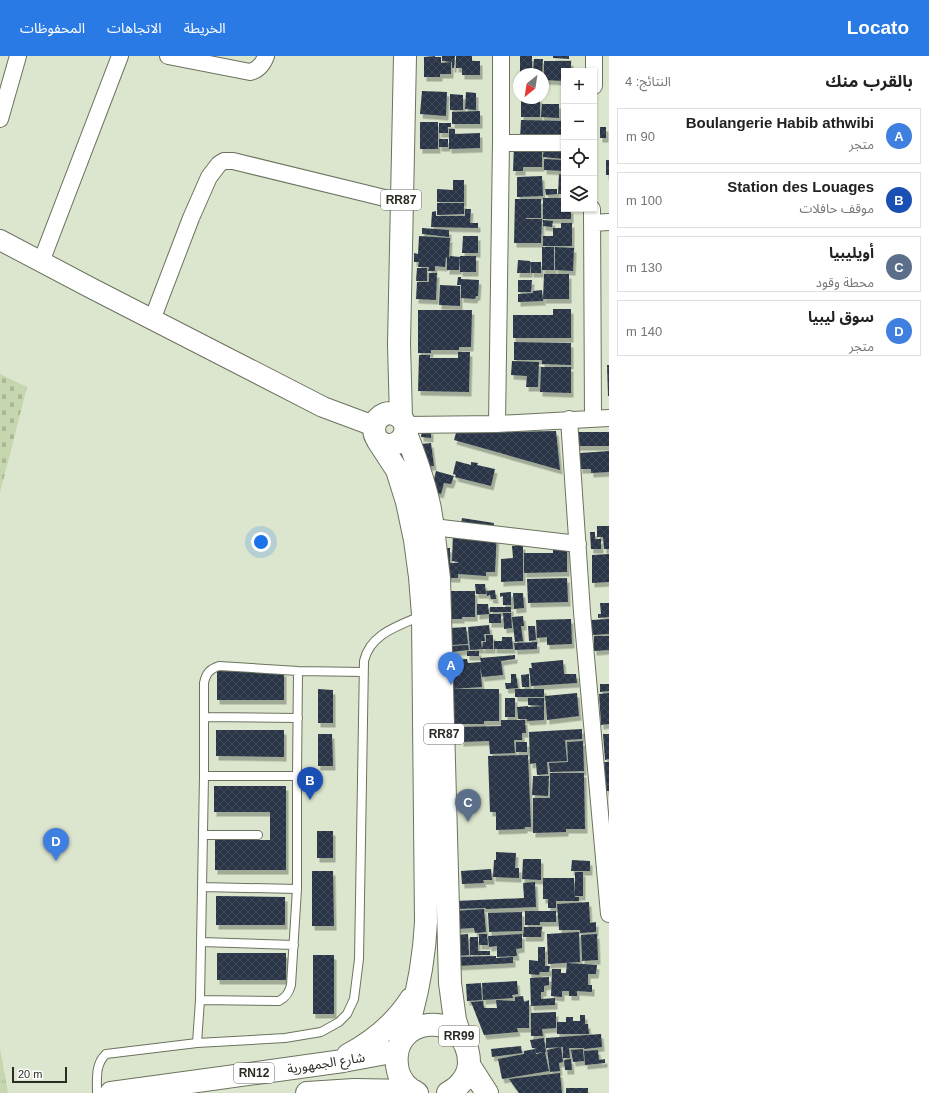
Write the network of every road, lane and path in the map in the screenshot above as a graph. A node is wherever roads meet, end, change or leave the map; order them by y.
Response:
1 (18, 56) edge
2 (120, 56) edge
3 (168, 56) edge
4 (266, 56) edge
5 (405, 56) edge
6 (501, 56) edge
7 (594, 56) edge
8 (594, 68) edge
9 (0, 119) edge
10 (501, 143) junction
11 (561, 143) edge
12 (401, 202) junction
13 (592, 216) edge
14 (609, 222) edge
15 (0, 240) edge
16 (41, 262) junction
17 (152, 320) junction
18 (399, 344) junction
19 (593, 418) junction
20 (609, 418) edge
21 (569, 419) junction
22 (497, 424) junction
23 (404, 425) junction
24 (377, 428) junction
25 (433, 527) junction
26 (578, 544) junction
27 (423, 615) junction
28 (298, 671) junction
29 (363, 672) junction
30 (204, 717) junction
31 (298, 718) junction
32 (204, 776) junction
33 (297, 776) junction
34 (203, 835) junction
35 (258, 835) dead end
36 (202, 887) junction
37 (297, 889) junction
38 (609, 914) edge
39 (201, 942) junction
40 (294, 945) junction
41 (419, 988) junction
42 (200, 1000) junction
43 (461, 1038) junction
44 (197, 1043) junction
45 (401, 1043) junction
46 (325, 1063) junction
47 (469, 1066) junction
48 (415, 1092) edge
49 (97, 1093) edge
50 (111, 1093) edge
51 (307, 1093) edge
52 (448, 1093) edge
53 (487, 1093) edge

1 - 9 street
2 - 16 street
3 - 4 street
5 - 12 main road, RR87
6 - 10 street
7 - 8 street
10 - 11 street
10 - 22 street
12 - 17 street
12 - 18 main road, RR87
13 - 14 street
13 - 19 street
15 - 16 street
16 - 17 street
17 - 24 street
18 - 23 main road, RR87
18 - 24 main road, RR87
19 - 20 street
19 - 21 street
21 - 22 street
21 - 26 street
22 - 23 street
23 - 24 main road
23 - 24 main road
23 - 25 main road, RR87
24 - 27 main road, RR87
25 - 26 street
25 - 43 main road, RR87
26 - 38 street
27 - 29 lane
27 - 41 main road, RR87
28 - 29 lane
28 - 30 lane
28 - 31 lane
29 - 44 lane
30 - 31 lane
30 - 32 lane
31 - 33 lane
32 - 33 lane
32 - 34 lane
33 - 37 lane
34 - 35 lane
34 - 36 lane
36 - 37 lane
36 - 39 lane
37 - 40 lane
39 - 40 lane
39 - 42 lane
40 - 42 lane
41 - 45 main road, RR87
41 - 46 main road
42 - 44 lane
43 - 45 main road, RR99
43 - 47 main road, RR99
44 - 49 lane
45 - 46 main road, شارع الجمهورية / RN12
45 - 48 main road
46 - 50 main road, شارع الجمهورية / RN12
47 - 52 main road
47 - 53 main road, RR99
48 - 51 main road, شارع الجمهورية

